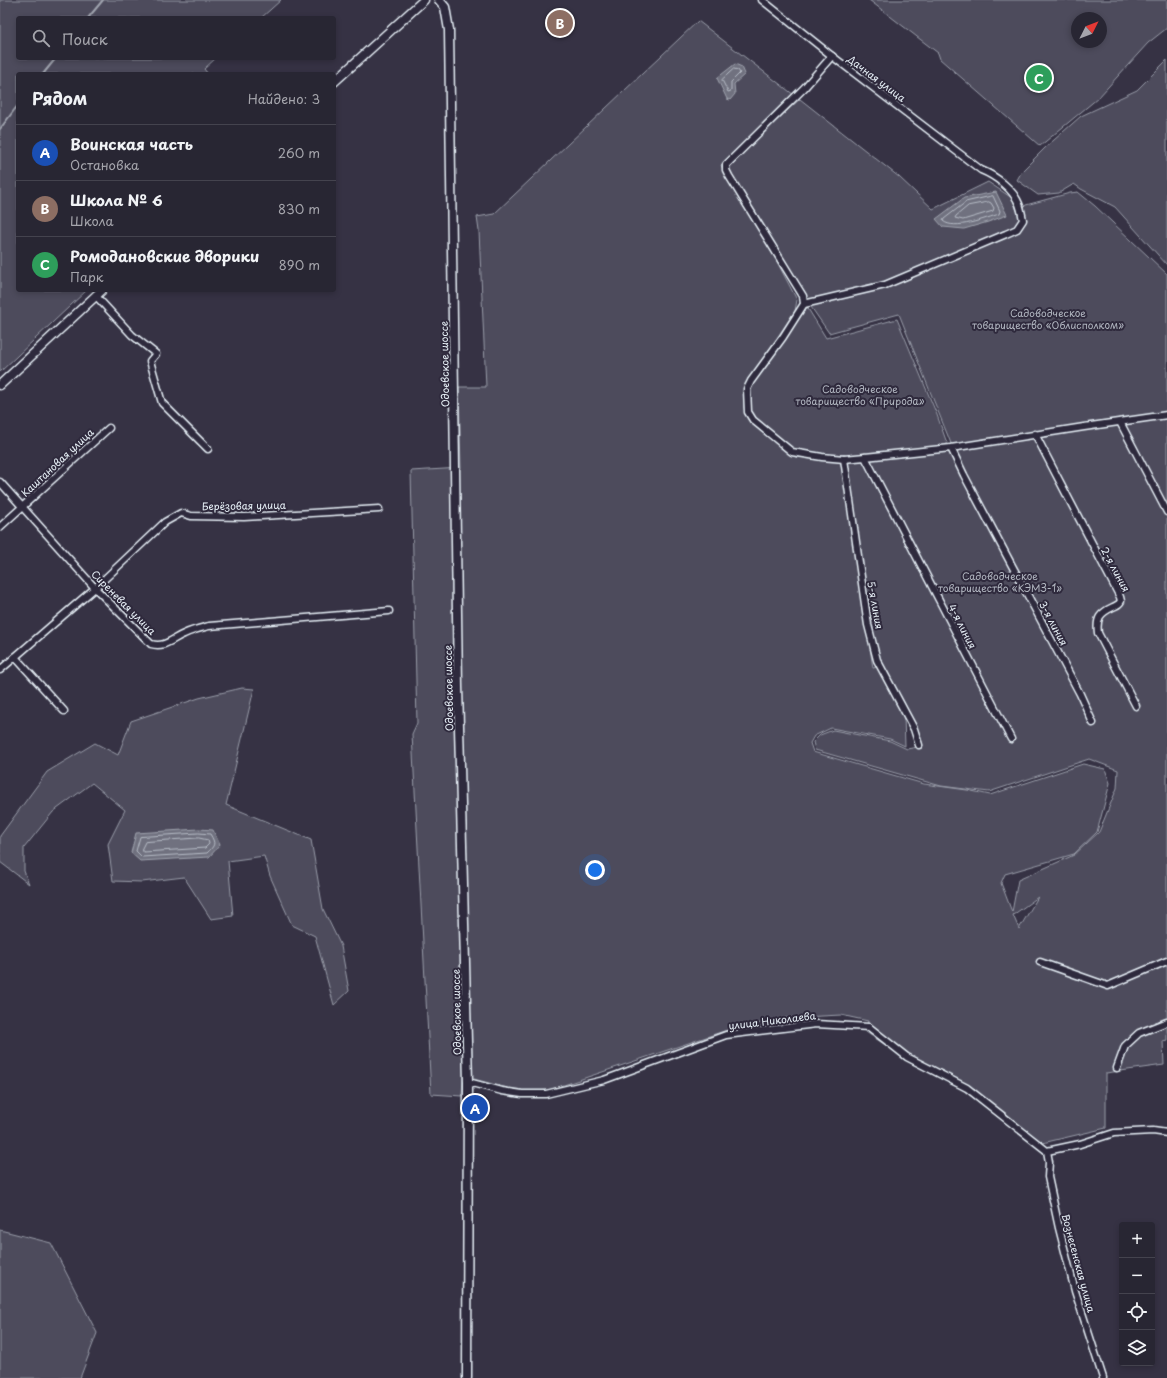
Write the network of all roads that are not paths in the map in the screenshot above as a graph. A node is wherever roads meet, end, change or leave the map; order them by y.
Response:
1 (424, 0) edge
2 (439, 0) edge
3 (762, 0) edge
4 (832, 56) junction
5 (336, 80) edge
6 (99, 293) edge
7 (804, 304) junction
8 (0, 385) edge
9 (1167, 415) edge
10 (1120, 422) junction
11 (109, 428) dead end
12 (1035, 434) junction
13 (951, 448) junction
14 (208, 449) dead end
15 (844, 458) junction
16 (865, 458) junction
17 (0, 482) edge
18 (22, 507) junction
19 (379, 509) dead end
20 (1167, 512) edge
21 (0, 527) edge
22 (94, 588) junction
23 (389, 611) dead end
24 (15, 657) junction
25 (0, 670) edge
26 (1136, 706) dead end
27 (64, 710) dead end
28 (1093, 723) dead end
29 (1011, 739) dead end
30 (919, 745) dead end
31 (1167, 961) edge
32 (1040, 962) dead end
33 (1167, 1022) edge
34 (1117, 1068) dead end
35 (468, 1082) junction
36 (1167, 1133) edge
37 (1047, 1151) junction
38 (467, 1378) edge
39 (1103, 1378) edge

1 - 5 main road
2 - 35 main road, Одоевское шоссе
3 - 4 street, Дачная улица
4 - 7 street
4 - 7 street, Дачная улица
6 - 8 main road
6 - 14 street
7 - 15 street
9 - 10 street
10 - 12 street
10 - 20 street
11 - 18 street, Каштановая улица
12 - 13 street
12 - 26 street, 2-я линия
13 - 16 street
13 - 28 street, 3-я линия
15 - 16 street
15 - 30 street, 5-я линия
16 - 29 street, 4-я линия
17 - 18 street, Сиреневая улица
18 - 21 street, Каштановая улица
18 - 22 street, Сиреневая улица
19 - 22 street, Берёзовая улица
22 - 23 street, Сиреневая улица
22 - 24 street, Берёзовая улица
24 - 25 street, Берёзовая улица
24 - 27 street
31 - 32 street
33 - 34 street
35 - 37 street, улица Николаева
35 - 38 main road, Одоевское шоссе
36 - 37 street
37 - 39 street, Вознесенская улица

